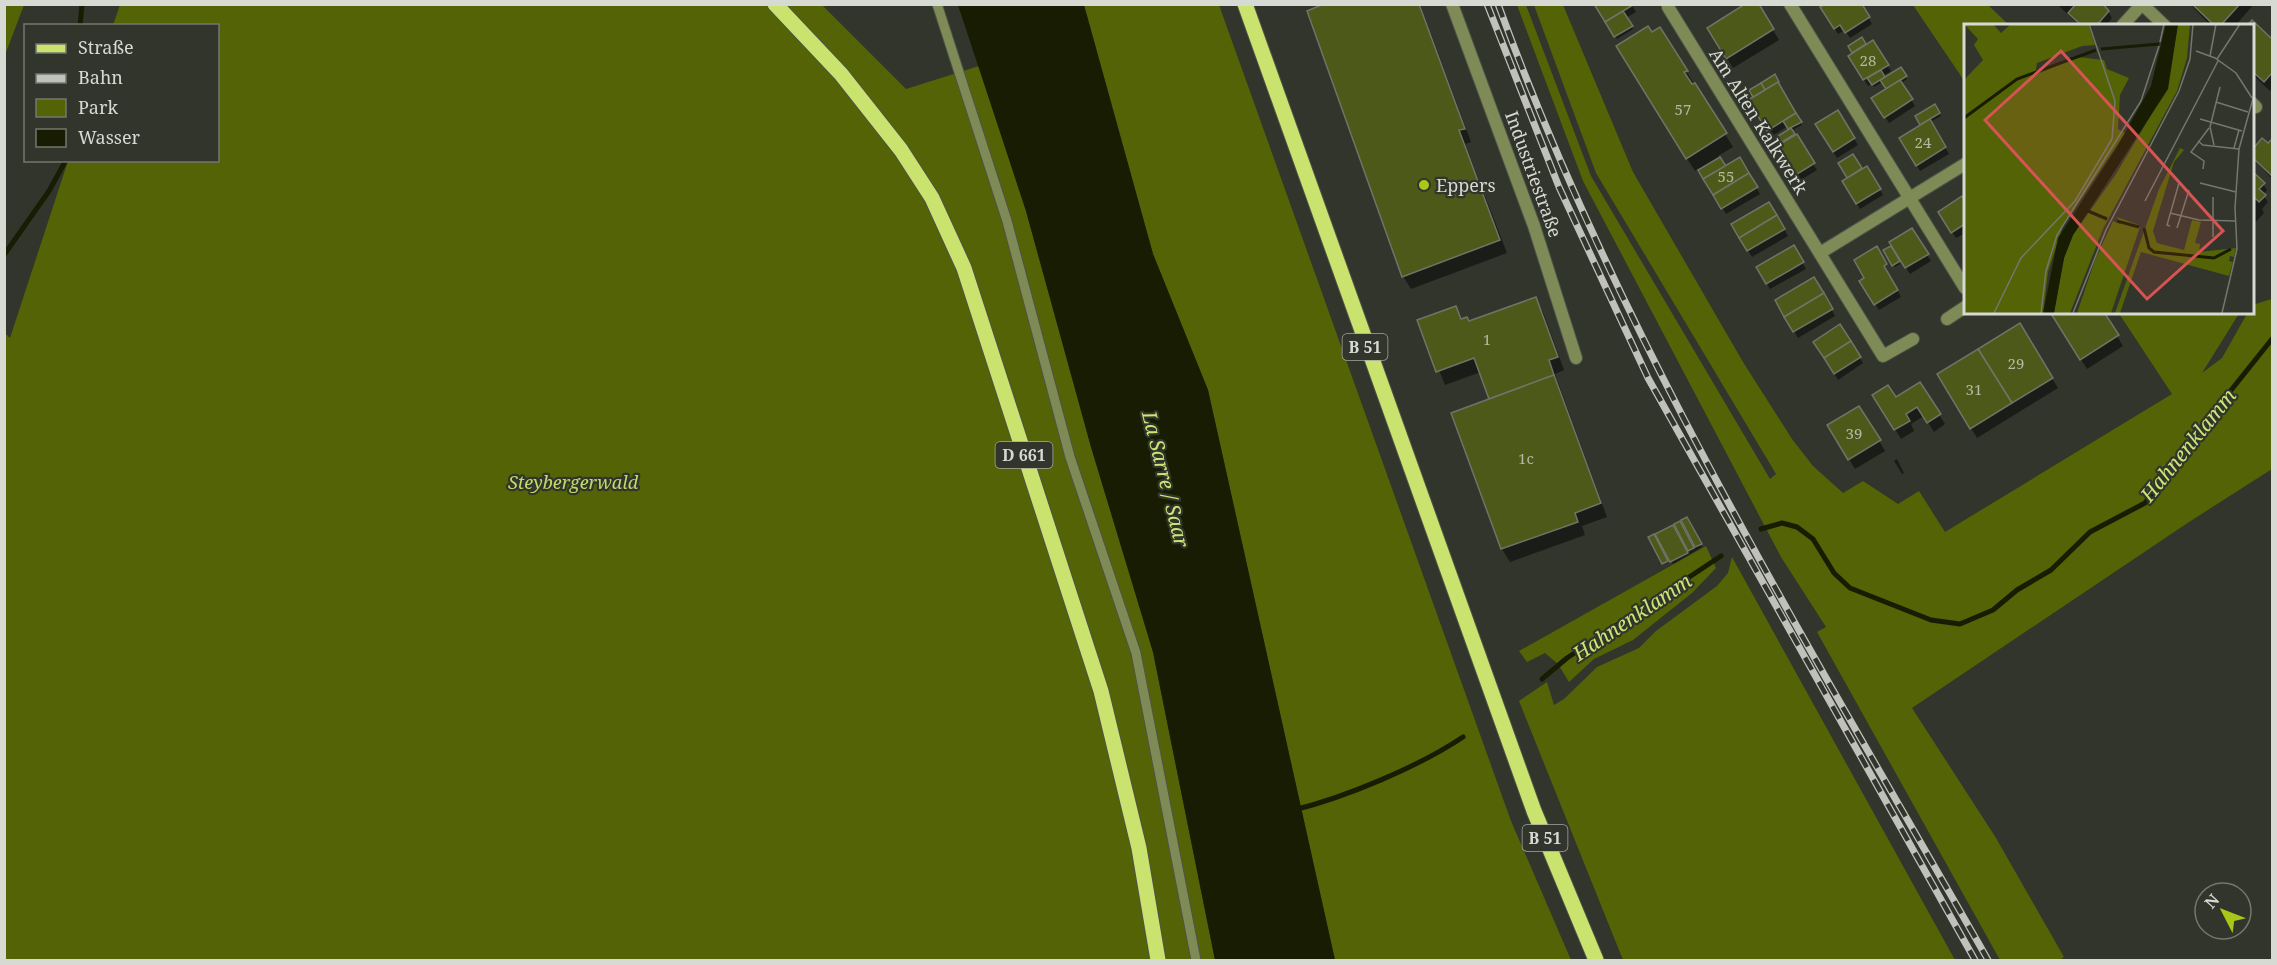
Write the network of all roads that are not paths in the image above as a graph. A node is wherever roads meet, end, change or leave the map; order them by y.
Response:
1 (775, 4) edge
2 (937, 4) edge
3 (1245, 4) edge
4 (1452, 4) edge
5 (1790, 4) edge
6 (1668, 7) dead end
7 (2124, 24) edge
8 (2163, 24) edge
9 (1964, 165) edge
10 (1910, 198) junction
11 (1820, 253) junction
12 (1964, 286) edge
13 (1964, 309) edge
14 (1947, 319) dead end
15 (1913, 339) dead end
16 (1576, 358) dead end
17 (1158, 960) edge
18 (1196, 960) edge
19 (1596, 960) edge

1 - 17 main road, D 661
2 - 18 lane
3 - 19 main road, B 51
4 - 16 street, Industriestraße
5 - 10 street
6 - 11 street, Am Alten Kalkwerk
7 - 8 street
9 - 10 street
10 - 11 street
10 - 12 street
11 - 15 street, Am Alten Kalkwerk
13 - 14 street

